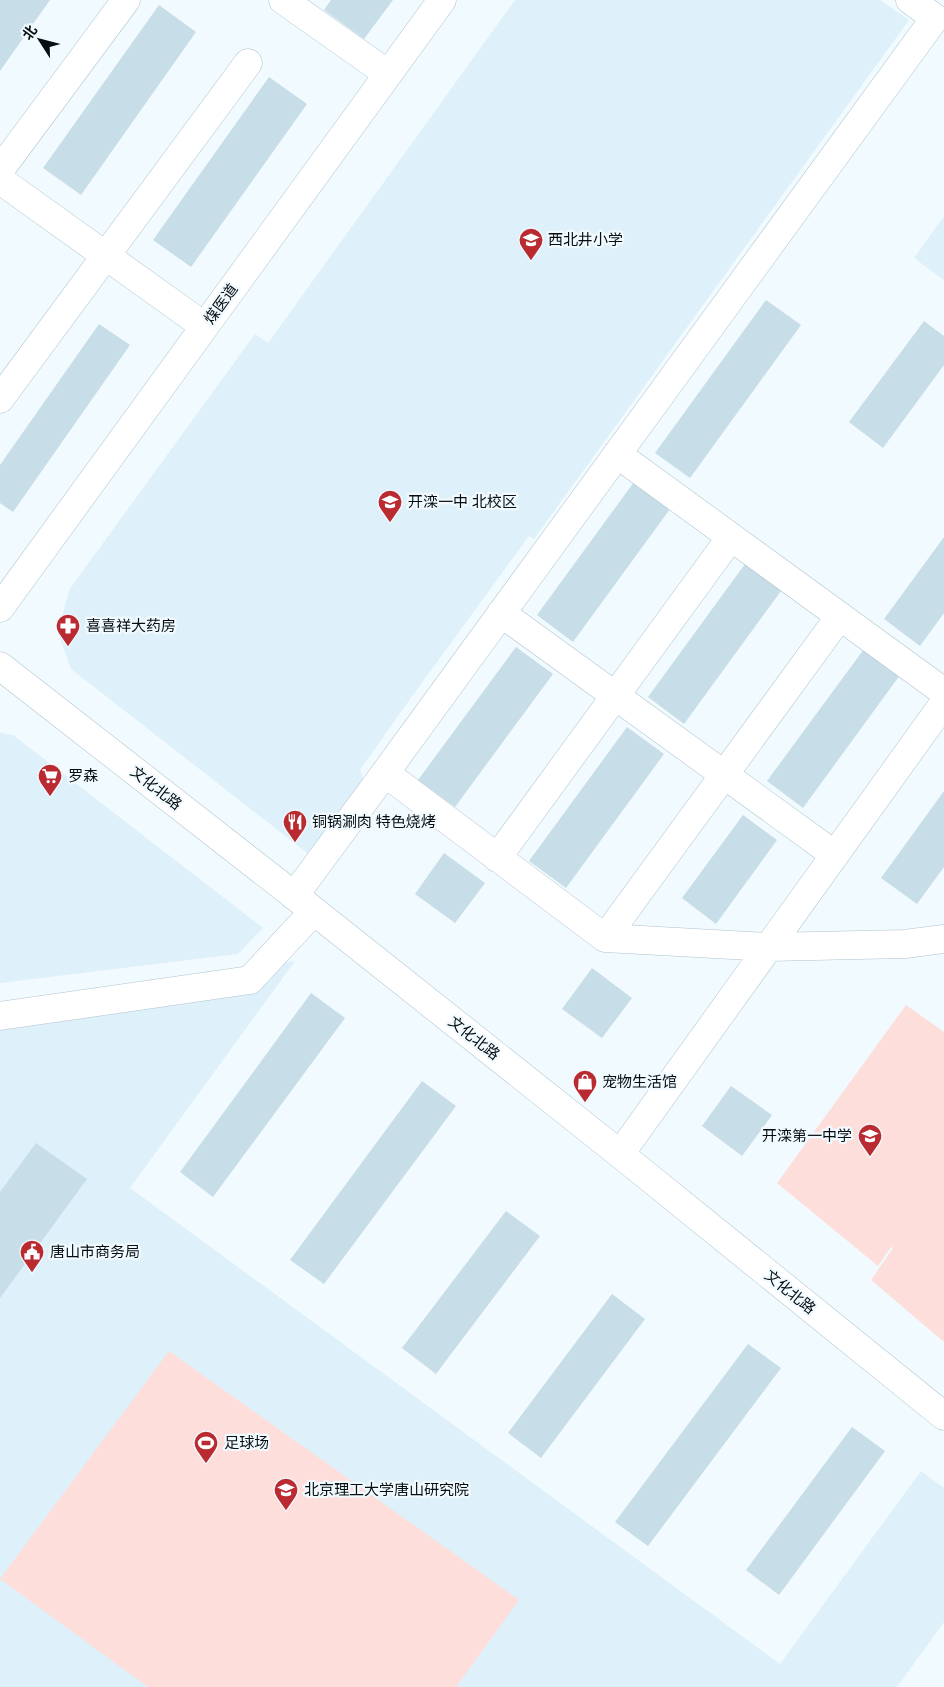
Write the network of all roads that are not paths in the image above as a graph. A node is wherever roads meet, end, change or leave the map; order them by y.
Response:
1 (126, 0) edge
2 (442, 0) edge
3 (910, 0) edge
4 (291, 2) edge
5 (248, 64) dead end
6 (388, 74) junction
7 (0, 170) edge
8 (0, 180) edge
9 (106, 256) junction
10 (204, 326) junction
11 (0, 398) edge
12 (617, 454) junction
13 (731, 537) junction
14 (0, 608) edge
15 (501, 613) junction
16 (840, 616) junction
17 (0, 666) edge
18 (944, 692) edge
19 (615, 696) junction
20 (944, 703) edge
21 (385, 773) junction
22 (724, 775) junction
23 (835, 856) junction
24 (497, 858) junction
25 (304, 904) junction
26 (605, 938) junction
27 (944, 939) edge
28 (769, 947) junction
29 (0, 1016) edge
30 (620, 1154) junction
31 (944, 1416) edge

1 - 7 street
2 - 6 street, 煤医道
3 - 12 street
4 - 6 street
5 - 9 street
6 - 10 street, 煤医道
8 - 9 street
9 - 10 street
9 - 11 street
10 - 14 street, 煤医道
12 - 13 street
12 - 15 street
13 - 16 street
13 - 19 street
15 - 19 street
15 - 21 street
16 - 18 street
16 - 22 street
17 - 25 street, 文化北路
19 - 22 street
19 - 24 street
20 - 23 street
21 - 24 street
21 - 25 street
22 - 23 street
22 - 26 street
23 - 28 street
24 - 26 street
25 - 29 street
25 - 30 street, 文化北路
26 - 28 street
27 - 28 street
28 - 30 street
30 - 31 street, 文化北路

